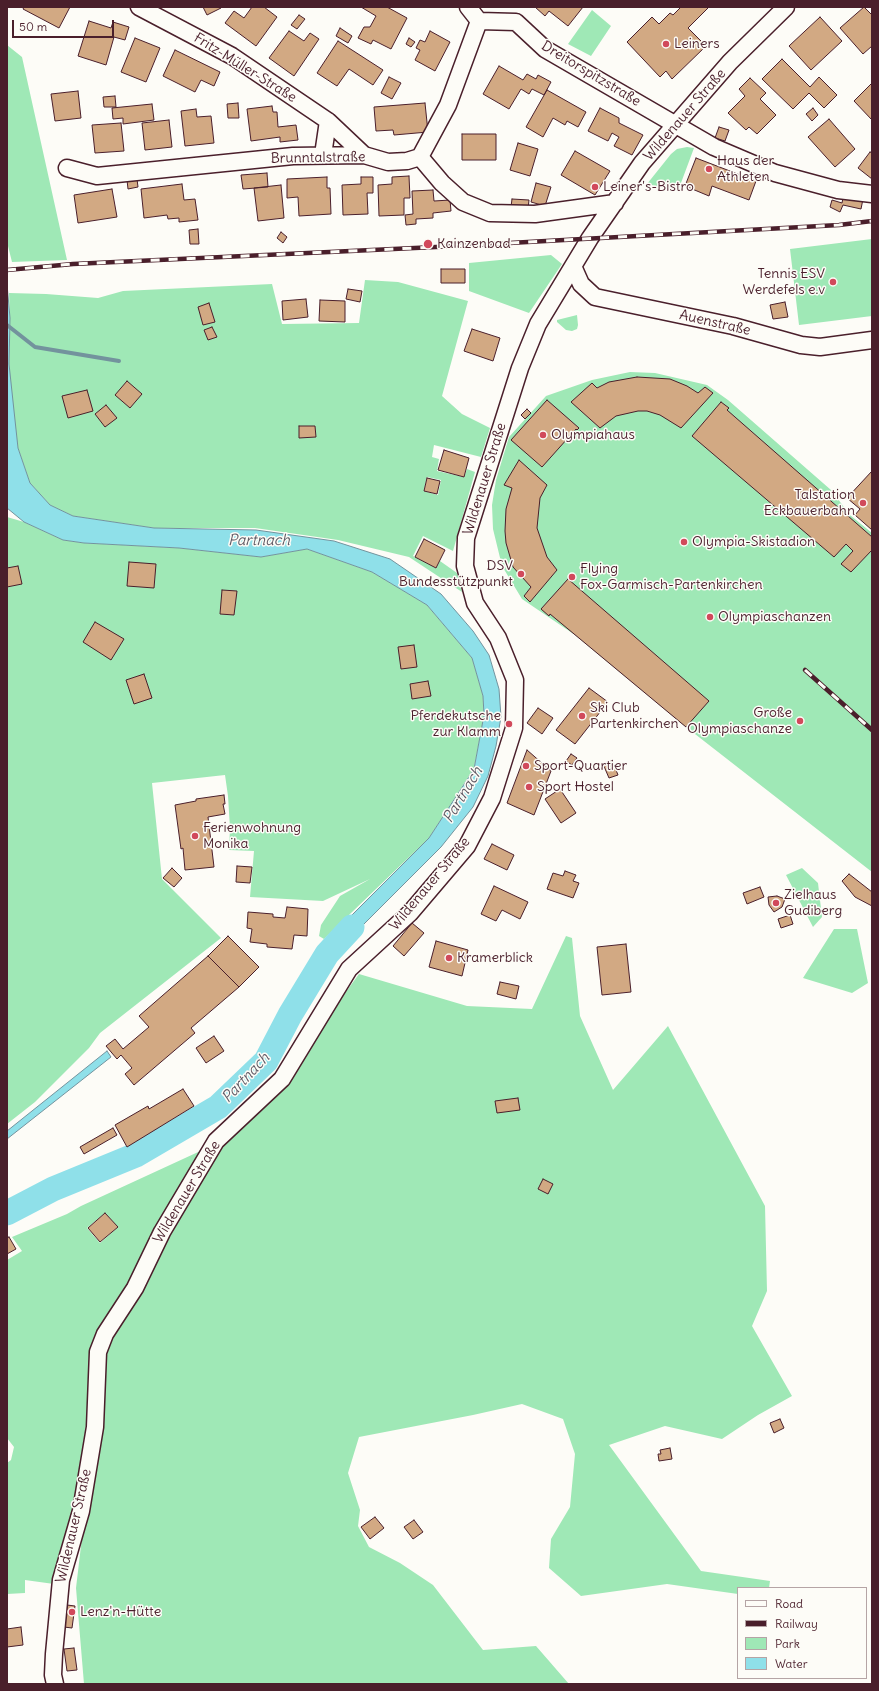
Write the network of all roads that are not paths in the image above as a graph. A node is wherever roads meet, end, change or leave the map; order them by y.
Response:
1 (140, 7) edge
2 (468, 7) edge
3 (786, 7) edge
4 (479, 21) junction
5 (328, 121) junction
6 (676, 124) junction
7 (322, 155) junction
8 (364, 155) junction
9 (420, 157) junction
10 (67, 168) dead end
11 (872, 194) edge
12 (615, 202) junction
13 (573, 266) junction
14 (872, 340) edge
15 (55, 1684) edge

1 - 5 street, Fritz-Müller-Straße
2 - 4 street
3 - 6 street, Wildenauer Straße
4 - 6 street, Dreitorspitzstraße
4 - 9 street
5 - 7 street
5 - 8 street, Fritz-Müller-Straße
6 - 11 street, Dreitorspitzstraße
6 - 12 street, Wildenauer Straße
7 - 8 street, Brunntalstraße
7 - 10 street, Brunntalstraße
8 - 9 street, Brunntalstraße
9 - 12 street
12 - 13 street, Wildenauer Straße
13 - 14 street, Auenstraße
13 - 15 street, Wildenauer Straße

